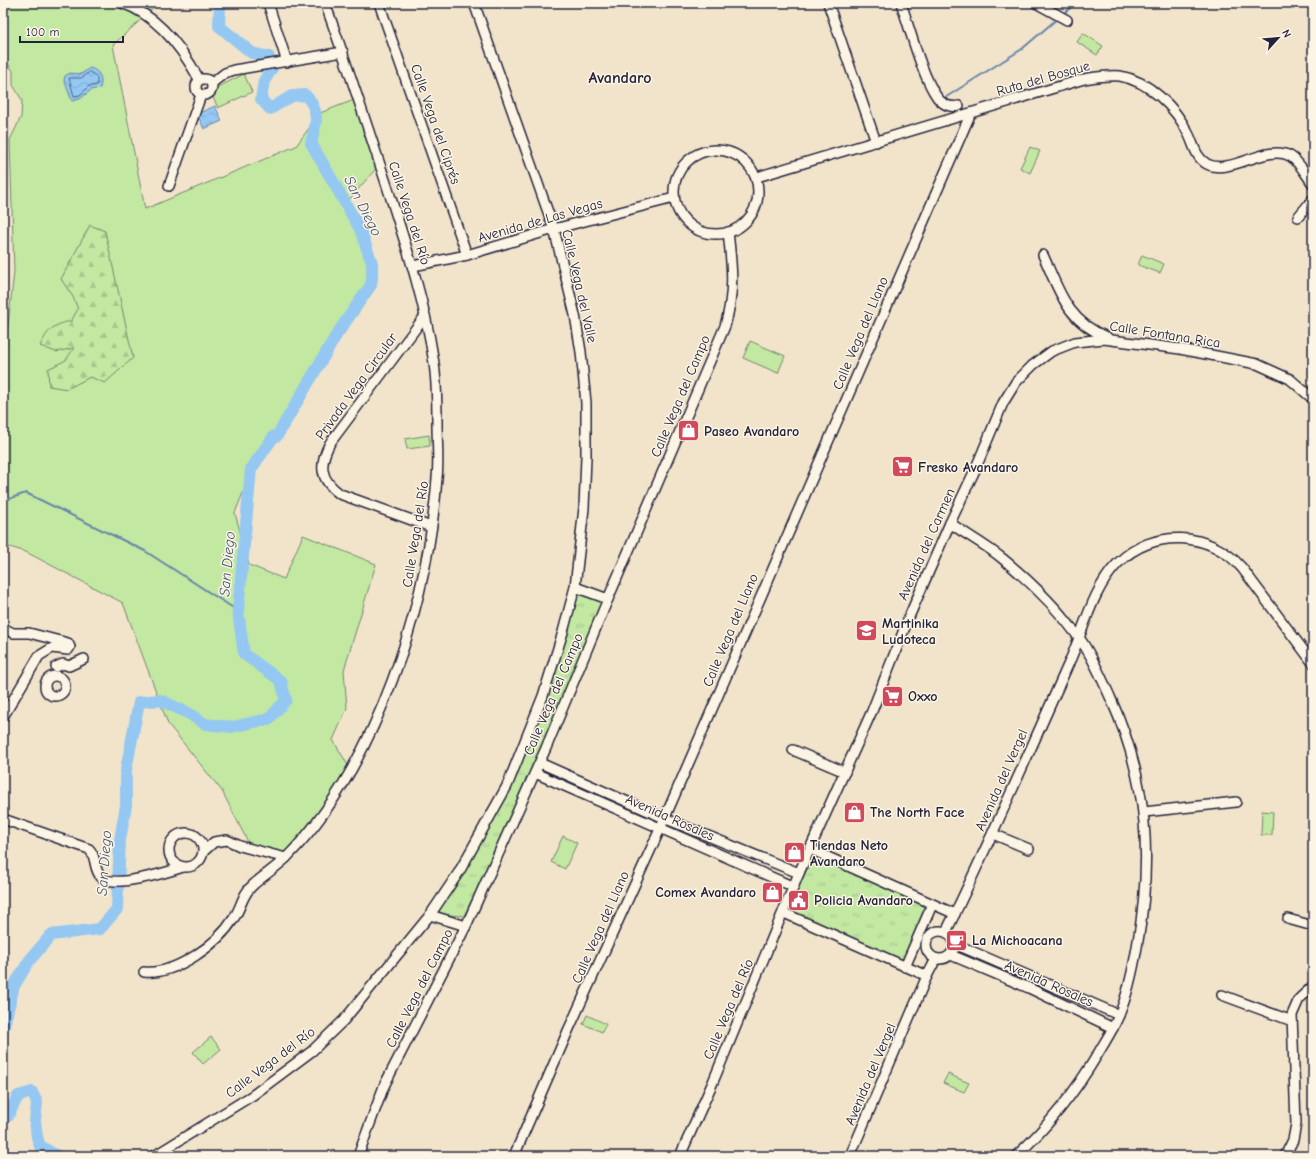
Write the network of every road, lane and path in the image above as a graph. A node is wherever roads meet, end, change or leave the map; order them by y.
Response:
1 (122, 3) edge
2 (268, 3) edge
3 (325, 3) edge
4 (379, 3) edge
5 (474, 3) edge
6 (828, 3) edge
7 (901, 3) edge
8 (1036, 3) edge
9 (1067, 20) dead end
10 (343, 52) junction
11 (288, 62) junction
12 (199, 79) junction
13 (212, 83) junction
14 (201, 95) junction
15 (959, 106) dead end
16 (970, 115) junction
17 (876, 142) junction
18 (757, 177) junction
19 (1313, 184) edge
20 (169, 186) dead end
21 (674, 198) junction
22 (1313, 199) edge
23 (1298, 217) dead end
24 (554, 229) junction
25 (728, 232) junction
26 (467, 255) junction
27 (1043, 255) dead end
28 (412, 266) junction
29 (425, 316) junction
30 (1114, 340) junction
31 (1313, 399) edge
32 (1003, 403) joint
33 (950, 523) junction
34 (431, 527) junction
35 (575, 587) junction
36 (608, 599) junction
37 (3, 628) edge
38 (1080, 639) junction
39 (52, 648) junction
40 (84, 659) dead end
41 (1313, 663) edge
42 (3, 717) edge
43 (793, 750) dead end
44 (540, 763) junction
45 (845, 772) junction
46 (534, 773) junction
47 (1236, 802) dead end
48 (1144, 812) junction
49 (664, 818) junction
50 (3, 820) edge
51 (660, 829) junction
52 (993, 834) junction
53 (810, 849) junction
54 (1029, 849) dead end
55 (204, 851) junction
56 (286, 858) junction
57 (183, 867) junction
58 (799, 873) junction
59 (794, 887) junction
60 (932, 906) junction
61 (784, 913) junction
62 (955, 914) junction
63 (430, 915) junction
64 (1288, 919) dead end
65 (466, 926) junction
66 (1313, 926) edge
67 (946, 932) junction
68 (923, 938) junction
69 (955, 944) junction
70 (951, 955) junction
71 (936, 959) junction
72 (905, 967) junction
73 (144, 972) dead end
74 (927, 976) junction
75 (1033, 979) junction
76 (1313, 986) edge
77 (1029, 988) junction
78 (1222, 995) dead end
79 (1119, 1015) junction
80 (1292, 1021) junction
81 (1113, 1028) junction
82 (154, 1156) edge
83 (358, 1156) edge
84 (514, 1156) edge
85 (680, 1156) edge
86 (850, 1156) edge
87 (1016, 1156) edge
88 (1285, 1156) edge

1 - 12 street
2 - 11 street
3 - 10 street, Calle Vega del Río
4 - 26 street, Calle Vega del Ciprés
5 - 24 street, Calle Vega del Valle
6 - 17 street
7 - 15 street
8 - 9 street
10 - 11 street
10 - 28 street, Calle Vega del Río
11 - 13 street
12 - 13 street
12 - 14 street
13 - 14 street
14 - 20 street
16 - 17 street, Ruta del Bosque
16 - 19 street, Ruta del Bosque
16 - 49 street, Calle Vega del Llano
17 - 18 street, Ruta del Bosque
18 - 21 street
18 - 25 street
21 - 24 street, Avenida de Las Vegas
21 - 25 street
22 - 23 street
24 - 26 street, Avenida de Las Vegas
24 - 35 street, Calle Vega del Valle
25 - 36 street, Calle Vega del Campo
26 - 28 street, Avenida de Las Vegas
27 - 30 street
28 - 29 street, Calle Vega del Río
29 - 34 street, Calle Vega del Río
29 - 34 street, Privada Vega Circular
30 - 31 street, Calle Fontana Rica
30 - 32 street, Calle Fontana Rica
32 - 33 street, Avenida del Carmen
33 - 38 street
33 - 45 street, Avenida del Carmen
34 - 56 street, Calle Vega del Río
35 - 36 street
35 - 63 street, Calle Vega del Campo
36 - 44 street, Calle Vega del Campo
37 - 39 street
38 - 41 street, Avenida del Vergel
38 - 48 street
38 - 52 street, Avenida del Vergel
39 - 40 street
39 - 42 street
43 - 45 street
44 - 46 street, Calle Vega del Campo
44 - 49 street, Avenida Rosales
45 - 53 street, Avenida del Carmen
46 - 51 street, Avenida Rosales
46 - 65 street, Calle Vega del Campo
47 - 48 street
48 - 79 street
49 - 51 street, Calle Vega del Llano
49 - 58 street, Avenida Rosales
50 - 57 street
51 - 59 street, Avenida Rosales
51 - 84 street, Calle Vega del Llano
52 - 54 street
52 - 62 street, Avenida del Vergel
53 - 58 street, Avenida del Carmen
53 - 60 street
55 - 56 street
55 - 57 street
55 - 57 street
56 - 73 street, Calle Vega del Río
58 - 59 street, Calle Vega del Río
59 - 61 street, Calle Vega del Río
60 - 62 street
60 - 68 street
61 - 72 street
61 - 85 street, Calle Vega del Río
62 - 67 street, Avenida del Vergel
63 - 65 street
63 - 82 street, Calle Vega del Río
64 - 66 street
65 - 83 street, Calle Vega del Campo
67 - 68 street
67 - 69 street
68 - 71 street
68 - 72 street
69 - 70 street
69 - 75 street, Avenida Rosales
70 - 71 street
70 - 77 street, Avenida Rosales
71 - 74 street, Avenida del Vergel
72 - 74 street
74 - 86 street, Avenida del Vergel
75 - 77 street
75 - 79 street, Avenida Rosales
76 - 80 street
77 - 81 street, Avenida Rosales
78 - 80 street
79 - 81 street
80 - 88 street
81 - 87 street

